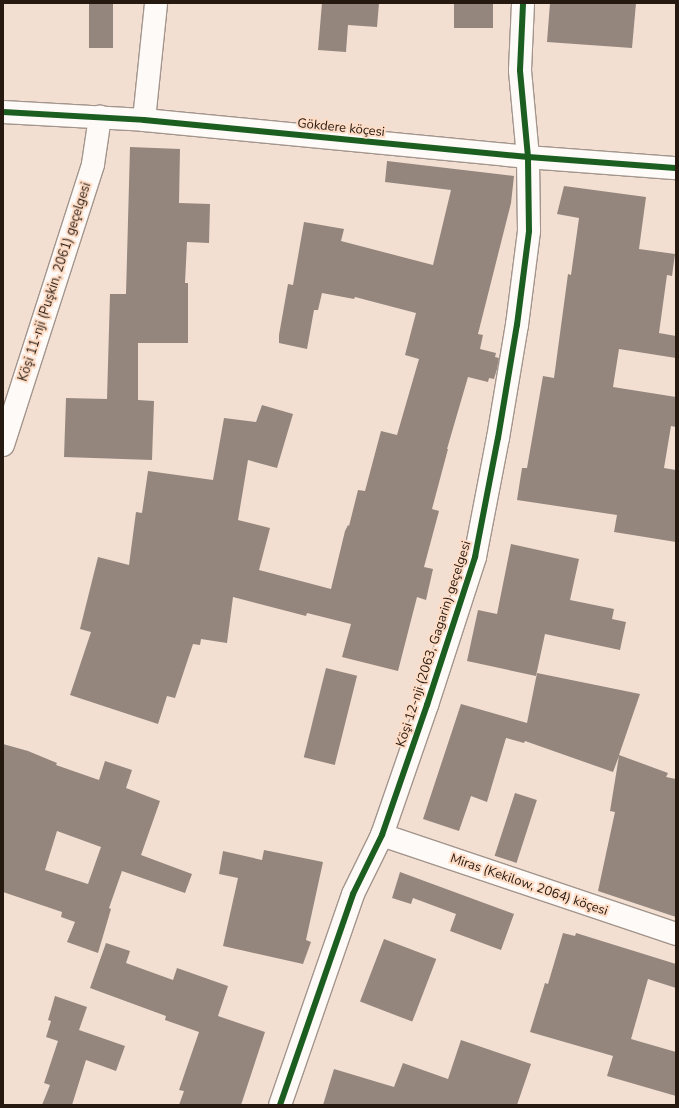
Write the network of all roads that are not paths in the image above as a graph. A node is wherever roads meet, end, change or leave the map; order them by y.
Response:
1 (156, 3) edge
2 (523, 3) edge
3 (3, 112) edge
4 (100, 118) junction
5 (144, 120) junction
6 (528, 157) junction
7 (676, 168) edge
8 (3, 445) edge
9 (382, 835) junction
10 (676, 934) edge
11 (280, 1105) edge

1 - 5 street
2 - 6 street, Köşi 12-nji (2063, Gagarin) geçelgesi
3 - 4 street, Gökdere köçesi
4 - 5 street, Gökdere köçesi
4 - 8 street, Köşi 11-nji (Puşkin, 2061) geçelgesi
5 - 6 street, Gökdere köçesi
6 - 7 street, Gökdere köçesi
6 - 9 street, Köşi 12-nji (2063, Gagarin) geçelgesi
9 - 10 street, Miras (Kekilow, 2064) köçesi
9 - 11 street, Köşi 12-nji (2063, Gagarin) geçelgesi

